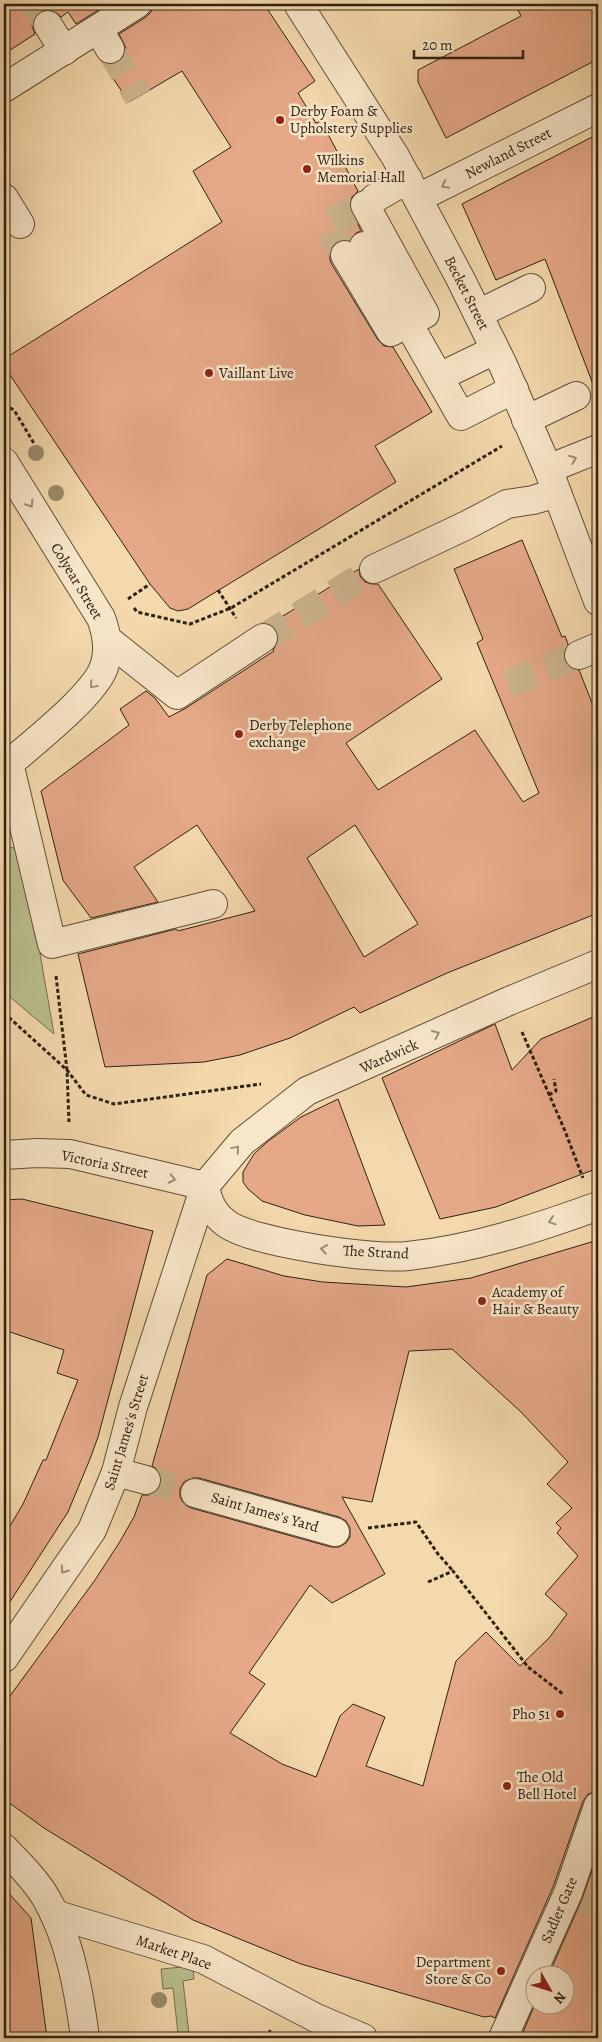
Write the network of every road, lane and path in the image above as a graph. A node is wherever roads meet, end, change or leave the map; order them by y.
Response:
1 (137, 4) edge
2 (298, 4) edge
3 (48, 25) tunnel mouth
4 (64, 51) junction
5 (4, 88) edge
6 (598, 108) edge
7 (413, 189) junction
8 (4, 198) edge
9 (20, 224) dead end
10 (355, 251) tunnel mouth
11 (531, 288) dead end
12 (478, 314) junction
13 (409, 323) junction
14 (495, 350) junction
15 (439, 377) junction
16 (514, 389) junction
17 (576, 396) dead end
18 (528, 424) junction
19 (598, 449) edge
20 (4, 462) edge
21 (552, 481) junction
22 (374, 569) tunnel mouth
23 (150, 584) dead end
24 (218, 590) dead end
25 (598, 601) edge
26 (231, 608) junction
27 (239, 622) dead end
28 (263, 638) tunnel mouth
29 (108, 640) junction
30 (7, 766) edge
31 (213, 904) dead end
32 (52, 944) junction
33 (598, 964) edge
34 (4, 1013) edge
35 (532, 1056) dead end
36 (67, 1070) junction
37 (554, 1079) dead end
38 (268, 1083) dead end
39 (549, 1094) junction
40 (70, 1154) junction
41 (4, 1155) edge
42 (583, 1176) dead end
43 (205, 1186) junction
44 (598, 1206) edge
45 (116, 1472) junction
46 (146, 1480) tunnel mouth
47 (195, 1493) tunnel mouth
48 (335, 1532) joint
49 (453, 1571) junction
50 (428, 1582) dead end
51 (4, 1658) edge
52 (563, 1694) dead end
53 (598, 1806) edge
54 (4, 1848) edge
55 (54, 1914) junction
56 (85, 2038) edge
57 (363, 2038) edge
58 (503, 2038) edge

1 - 4 street
2 - 7 street, Becket Street
3 - 4 street
4 - 5 street
6 -> 7 street, Newland Street
7 - 12 street, Becket Street
7 - 13 street, Newland Street
8 - 9 street
10 - 13 street
11 - 12 street
12 - 14 street, Becket Street
13 - 15 street
14 - 15 street
14 - 16 street, Becket Street
15 - 16 street
16 - 18 street, Becket Street
17 - 18 street
18 - 21 street, Becket Street
18 - 26 path
21 -> 19 street
20 -> 29 street, Colyear Street
21 - 22 street
21 - 25 street, Becket Street
23 - 26 path
24 - 26 path
26 - 27 path
28 - 29 street
29 -> 30 street, Colyear Street
30 - 32 street
31 - 32 street
32 - 36 path
43 -> 33 street, Wardwick
34 - 36 path
35 - 39 path
36 - 38 path
36 - 40 path
37 - 39 path
39 - 42 path
40 - 41 street, Victoria Street
40 -> 43 street, Victoria Street
44 -> 43 street, The Strand
43 - 45 street, Saint James's Street
45 - 46 street
45 -> 51 street, Saint James's Street
47 - 48 street, Saint James's Yard
48 - 49 path
49 - 50 path
49 - 52 path
53 - 58 street, Sadler Gate
54 - 55 street
55 - 56 street
55 - 57 street, Market Place

